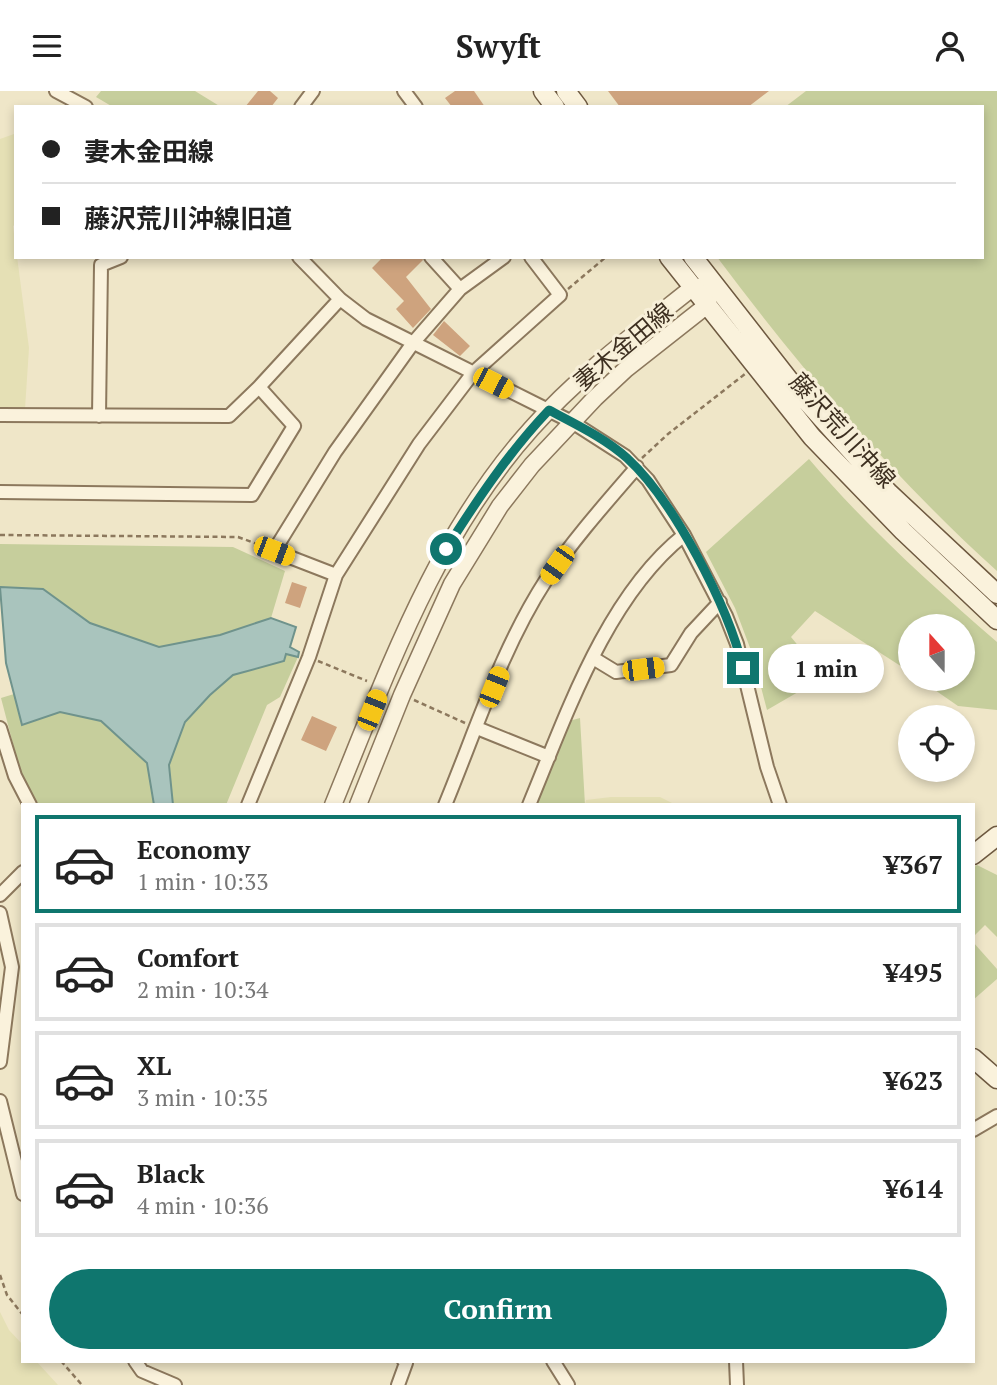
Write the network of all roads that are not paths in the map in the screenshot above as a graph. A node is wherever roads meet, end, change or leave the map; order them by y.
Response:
1 (57, 91) edge
2 (82, 105) edge
3 (116, 259) edge
4 (301, 259) edge
5 (433, 259) edge
6 (501, 259) edge
7 (533, 259) edge
8 (670, 259) edge
9 (694, 259) edge
10 (714, 285) junction
11 (692, 288) junction
12 (460, 289) junction
13 (340, 299) junction
14 (706, 306) junction
15 (413, 343) junction
16 (473, 373) junction
17 (259, 387) junction
18 (549, 410) junction
19 (0, 415) edge
20 (99, 416) junction
21 (572, 422) junction
22 (639, 464) junction
23 (0, 492) edge
24 (684, 535) junction
25 (336, 575) junction
26 (997, 594) edge
27 (720, 602) junction
28 (997, 620) edge
29 (593, 658) junction
30 (0, 728) edge
31 (477, 728) junction
32 (549, 757) junction
33 (29, 803) edge
34 (249, 803) edge
35 (334, 803) edge
36 (359, 803) edge
37 (446, 803) edge
38 (531, 803) edge
39 (779, 803) edge
40 (997, 836) edge
41 (975, 853) edge
42 (21, 874) edge
43 (0, 895) edge
44 (0, 913) edge
45 (975, 1060) edge
46 (0, 1062) edge
47 (997, 1079) edge
48 (0, 1101) edge
49 (997, 1116) edge
50 (975, 1129) edge
51 (21, 1186) edge
52 (136, 1363) edge
53 (406, 1363) edge
54 (554, 1363) edge
55 (736, 1363) edge
56 (175, 1385) edge
57 (398, 1385) edge
58 (568, 1385) edge
59 (737, 1385) edge

1 - 2 street
3 - 20 street
4 - 13 street
5 - 12 street
6 - 12 street
7 - 16 street
8 - 11 main road, 藤沢荒川沖線
9 - 10 main road, 藤沢荒川沖線
10 - 11 street
10 - 14 street, 妻木金田線
10 - 26 main road, 藤沢荒川沖線
11 - 14 main road, 藤沢荒川沖線
11 - 18 street, 妻木金田線
12 - 15 street
13 - 15 street
13 - 17 street
14 - 21 street, 妻木金田線
14 - 28 main road, 藤沢荒川沖線
15 - 16 street
15 - 25 street
16 - 18 street
16 - 25 street
17 - 20 street
17 - 23 street
18 - 21 street
18 - 35 street, 妻木金田線
19 - 20 street
21 - 22 street
21 - 36 street, 妻木金田線
22 - 24 street
22 - 31 street
24 - 27 street
24 - 29 street
25 - 34 street
27 - 29 street
27 - 39 street
29 - 32 street
30 - 33 street
31 - 32 street
31 - 37 street
32 - 38 street
40 - 41 main road
42 - 43 street
44 - 46 street
45 - 47 main road
48 - 51 street
49 - 50 street
52 - 56 street
53 - 57 street
54 - 58 street
55 - 59 street

